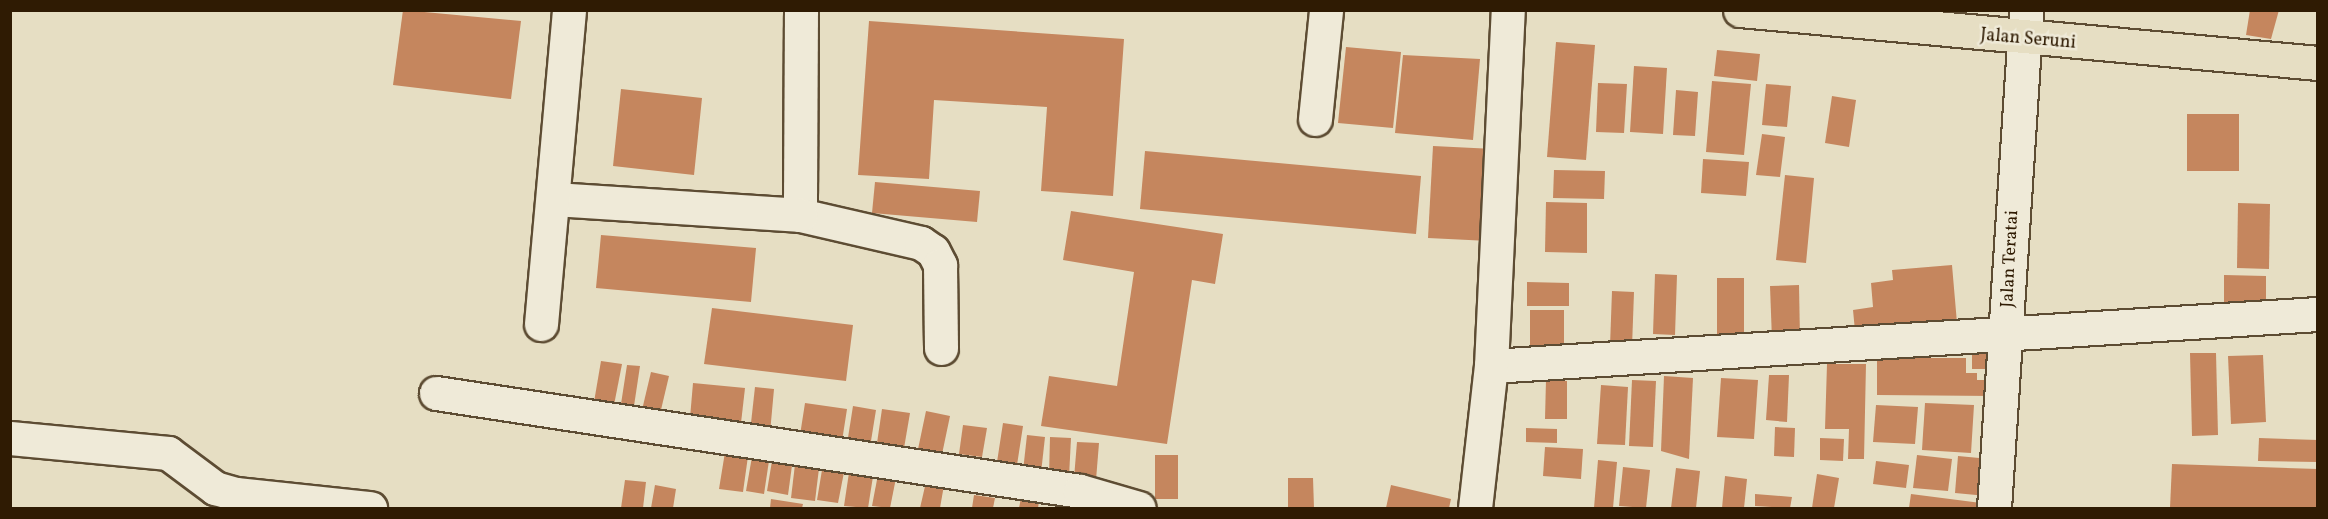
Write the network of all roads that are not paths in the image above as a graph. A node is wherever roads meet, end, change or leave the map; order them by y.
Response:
1 (568, 10) edge
2 (801, 10) edge
3 (1508, 10) edge
4 (1740, 10) edge
5 (1325, 22) edge
6 (2024, 25) edge
7 (2318, 63) edge
8 (1315, 119) dead end
9 (555, 199) junction
10 (800, 215) junction
11 (2318, 314) edge
12 (541, 324) dead end
13 (2007, 331) junction
14 (940, 348) dead end
15 (1491, 366) junction
16 (436, 393) dead end
17 (10, 438) edge
18 (370, 508) edge
19 (1139, 508) edge
20 (1475, 508) edge
21 (1994, 508) edge

1 - 9 street
2 - 10 street
3 - 15 street
4 - 6 main road, Jalan Seruni
5 - 8 street
6 - 7 main road, Jalan Seruni
6 - 13 street, Jalan Teratai
9 - 10 street
9 - 12 street
10 - 14 street
11 - 13 street
13 - 15 street
13 - 21 street, Jalan Teratai
15 - 20 street
16 - 19 street
17 - 18 street

